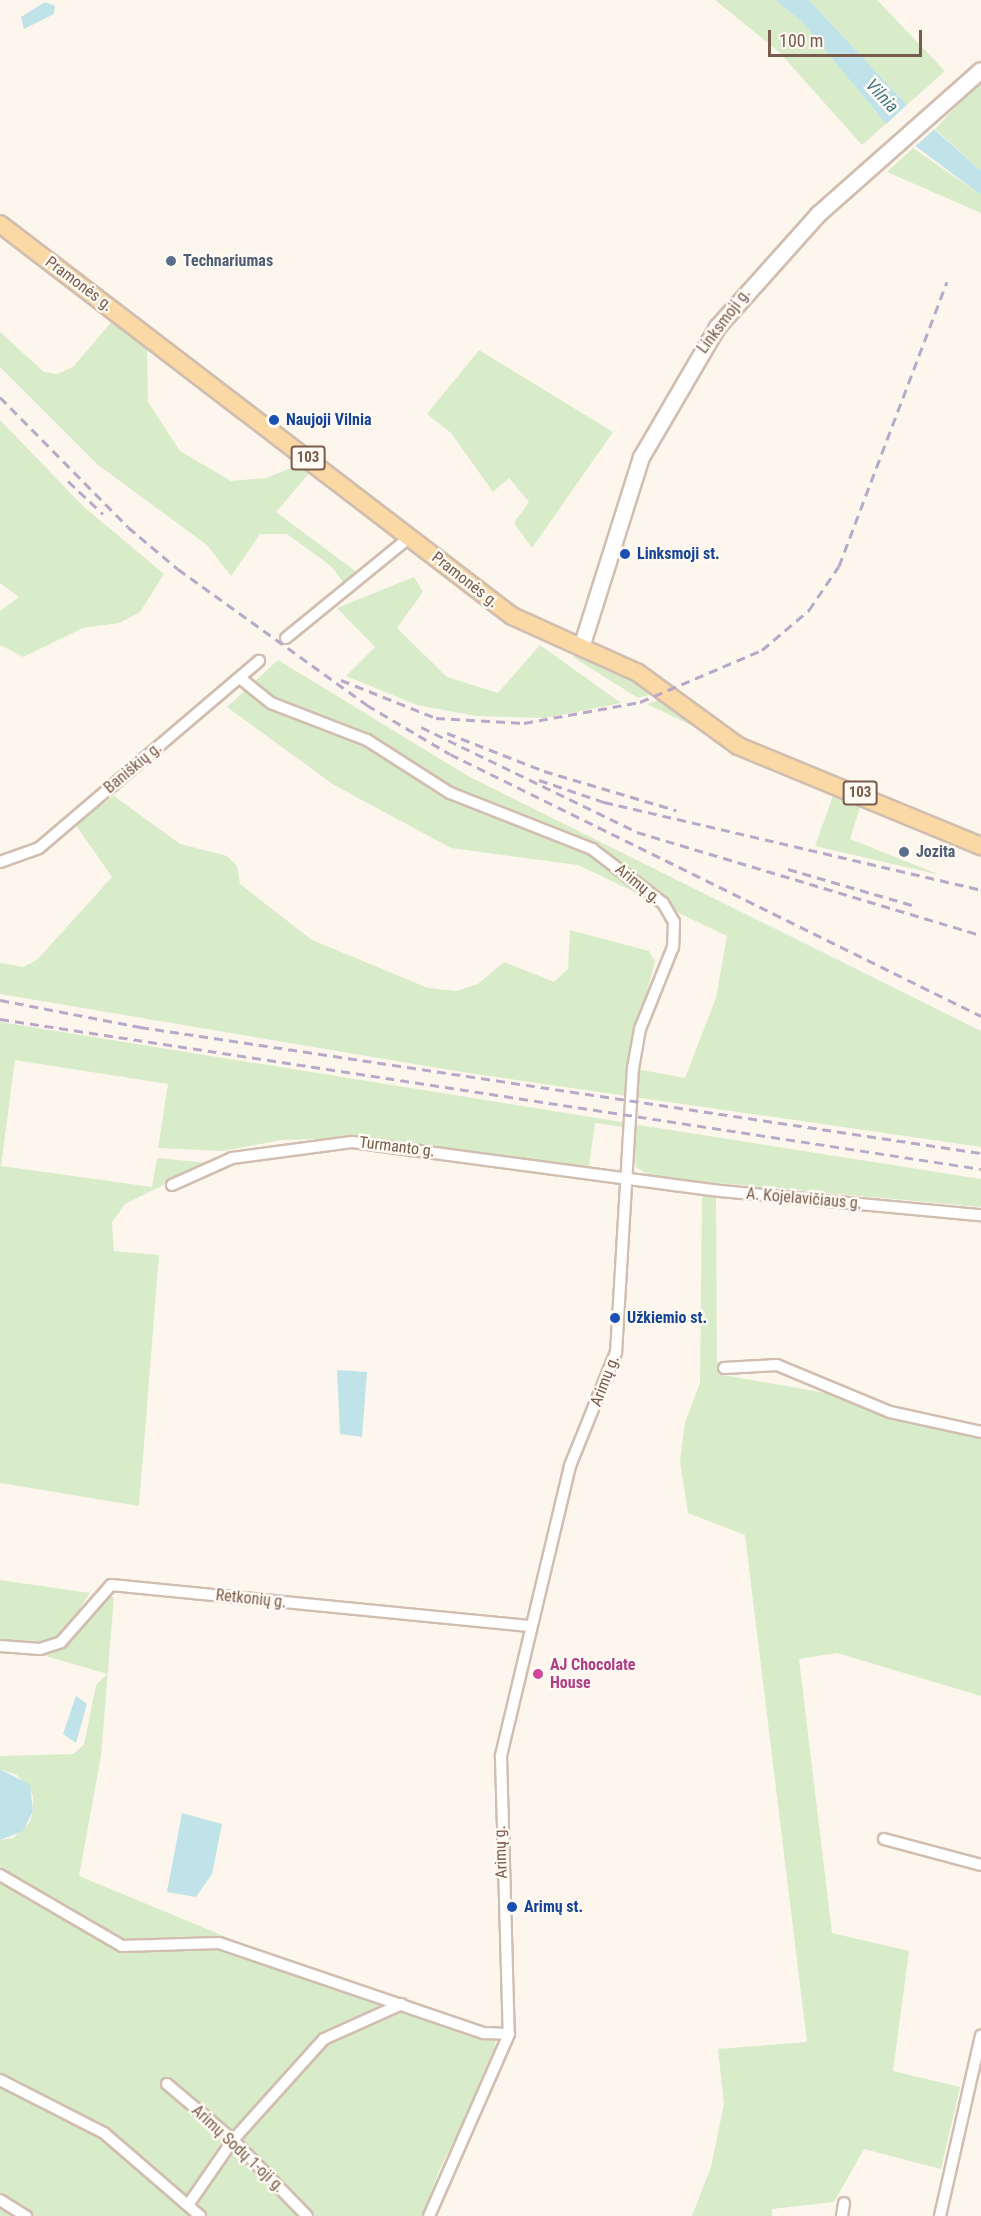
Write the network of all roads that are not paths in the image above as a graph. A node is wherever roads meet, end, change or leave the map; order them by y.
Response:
1 (981, 70) edge
2 (0, 224) edge
3 (410, 537) junction
4 (286, 638) dead end
5 (581, 648) junction
6 (259, 661) dead end
7 (240, 678) junction
8 (981, 846) edge
9 (0, 862) edge
10 (628, 1179) junction
11 (172, 1185) dead end
12 (981, 1215) edge
13 (724, 1368) dead end
14 (981, 1432) edge
15 (529, 1626) junction
16 (0, 1646) edge
17 (884, 1839) dead end
18 (981, 1865) edge
19 (0, 1875) edge
20 (402, 2003) junction
21 (509, 2034) junction
22 (981, 2036) edge
23 (0, 2080) edge
24 (167, 2084) dead end
25 (233, 2140) junction
26 (0, 2200) edge
27 (844, 2203) dead end
28 (189, 2205) junction
29 (26, 2216) edge
30 (200, 2216) edge
31 (307, 2216) edge
32 (429, 2216) edge
33 (842, 2216) edge
34 (940, 2216) edge

1 - 5 main road, Linksmoji g.
2 - 3 main road, Pramonės g. / 103
3 - 4 street
3 - 5 main road, Pramonės g. / 103
5 - 8 main road, Pramonės g. / 103
6 - 7 street, Baniškių g.
7 - 9 street, Baniškių g.
7 - 10 street, Arimų g.
10 - 11 street, Turmanto g.
10 - 12 street, A. Kojelavičiaus g.
10 - 15 street, Arimų g.
13 - 14 street
15 - 16 street, Retkonių g.
15 - 21 street, Arimų g.
17 - 18 street
19 - 20 street
20 - 21 street
20 - 25 street
21 - 32 street, Arimų g.
22 - 34 street
23 - 28 street
24 - 25 street, Arimų Sodų 1-oji g.
25 - 28 street
25 - 31 street, Arimų Sodų 1-oji g.
26 - 29 street
27 - 33 street
28 - 30 street

